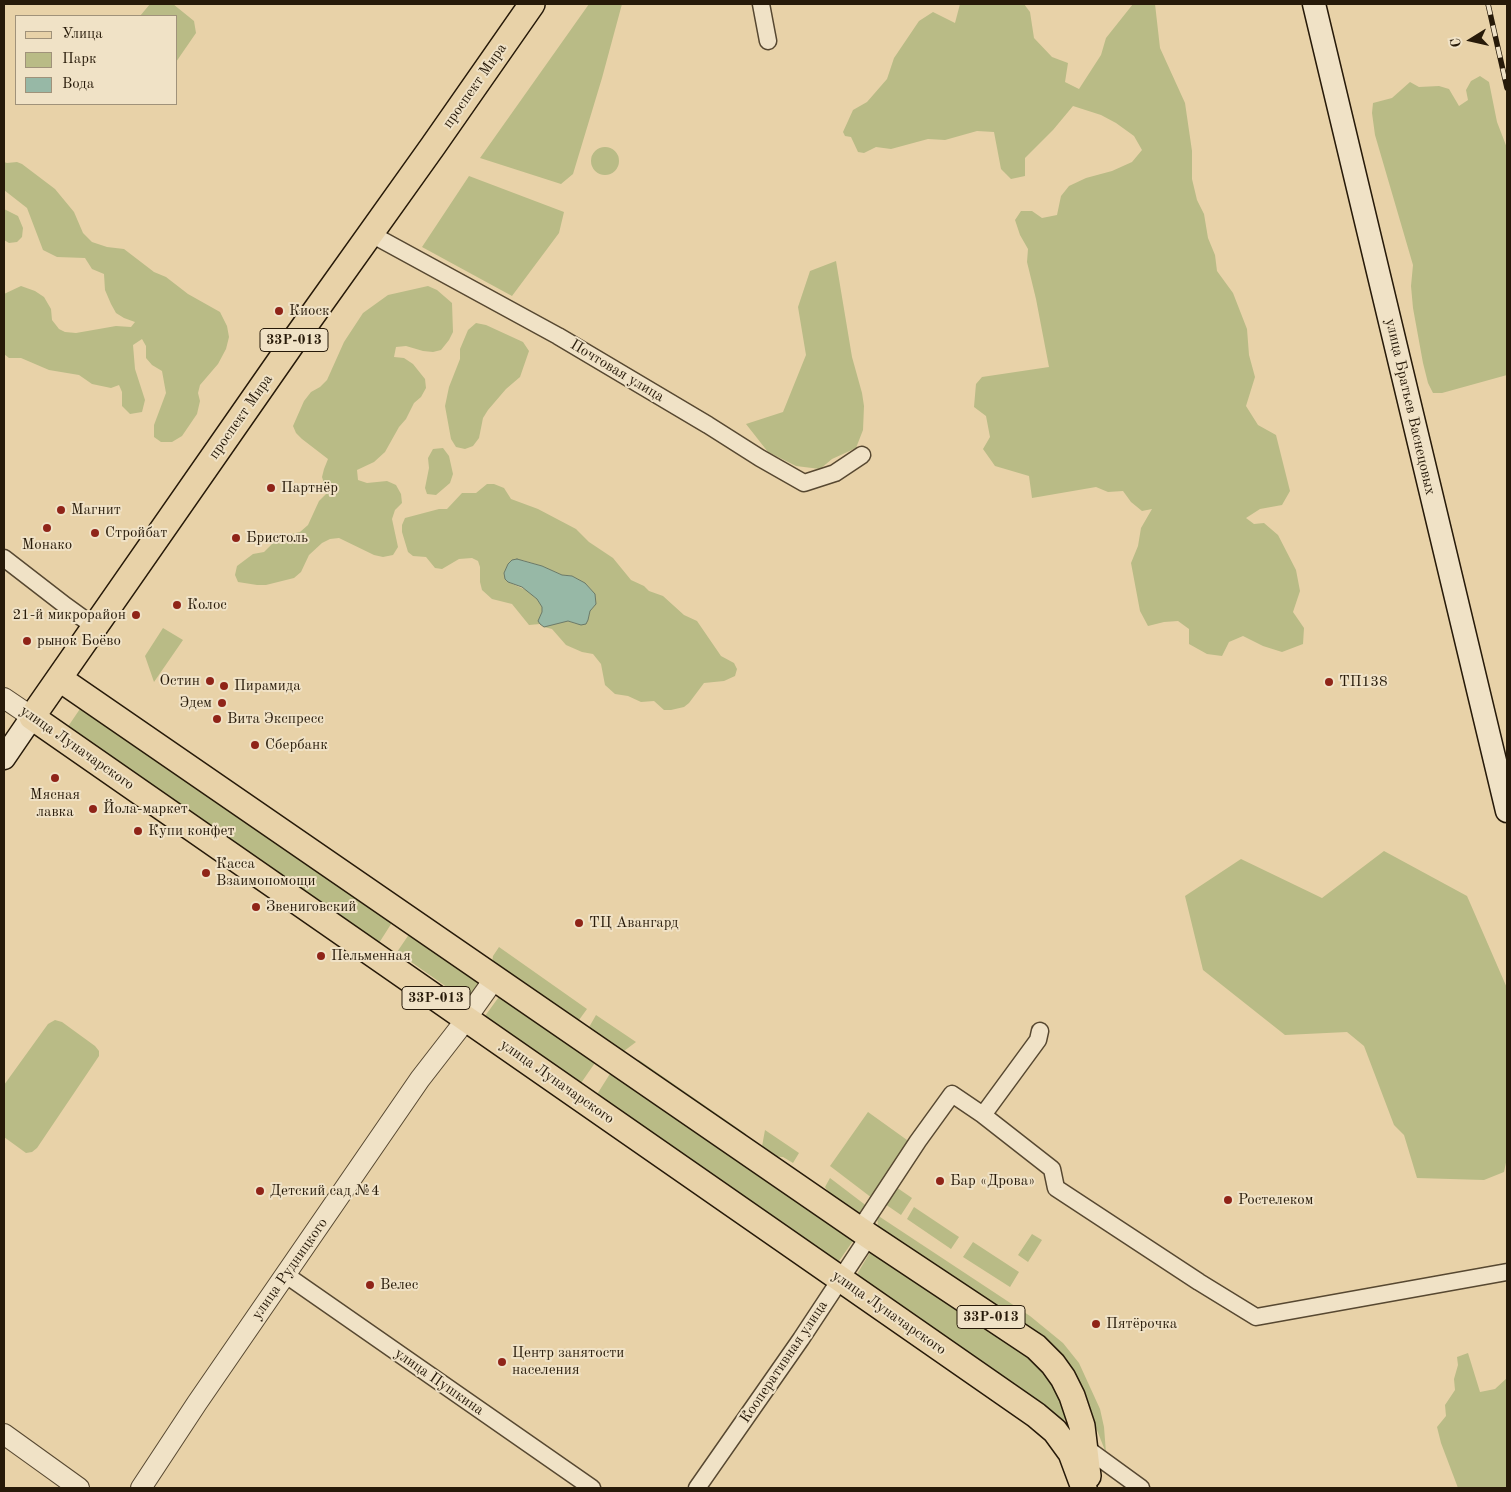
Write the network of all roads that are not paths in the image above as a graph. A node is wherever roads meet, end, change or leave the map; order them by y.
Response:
1 (532, 4) edge
2 (761, 4) edge
3 (1314, 4) edge
4 (768, 41) dead end
5 (371, 234) junction
6 (862, 455) dead end
7 (4, 558) edge
8 (95, 627) junction
9 (60, 679) junction
10 (4, 698) edge
11 (32, 717) junction
12 (4, 758) edge
13 (1507, 811) edge
14 (495, 978) junction
15 (465, 1018) junction
16 (1040, 1031) dead end
17 (984, 1115) junction
18 (864, 1232) junction
19 (1507, 1272) edge
20 (286, 1275) junction
21 (840, 1279) junction
22 (4, 1434) edge
23 (1086, 1448) junction
24 (79, 1488) edge
25 (141, 1488) edge
26 (592, 1488) edge
27 (697, 1488) edge
28 (1084, 1488) edge
29 (1089, 1488) edge
30 (1141, 1488) edge

1 - 5 main road, проспект Мира / 33Р-013
2 - 4 street
3 - 13 main road, улица Братьев Васнецовых
5 - 6 street, Почтовая улица
5 - 8 main road, проспект Мира / 33Р-013
7 - 8 street
8 - 9 main road, проспект Мира / 33Р-013
9 - 11 main road, проспект Мира / 33Р-013
9 - 14 main road, 33Р-013
10 - 11 street, улица Луначарского
11 - 12 main road, проспект Мира
11 - 15 main road, улица Луначарского / 33Р-013
14 - 15 street, улица Рудницкого
14 - 18 main road, 33Р-013
15 - 20 street, улица Рудницкого
15 - 21 main road, улица Луначарского / 33Р-013
16 - 17 street
17 - 18 street, Кооперативная улица
17 - 19 street
18 - 21 street, Кооперативная улица
18 - 23 main road, 33Р-013
20 - 25 street, улица Рудницкого
20 - 26 street, улица Пушкина
21 - 27 street, Кооперативная улица
21 - 28 main road, улица Луначарского / 33Р-013
22 - 24 street
23 - 29 main road, 33Р-013
23 - 30 street

